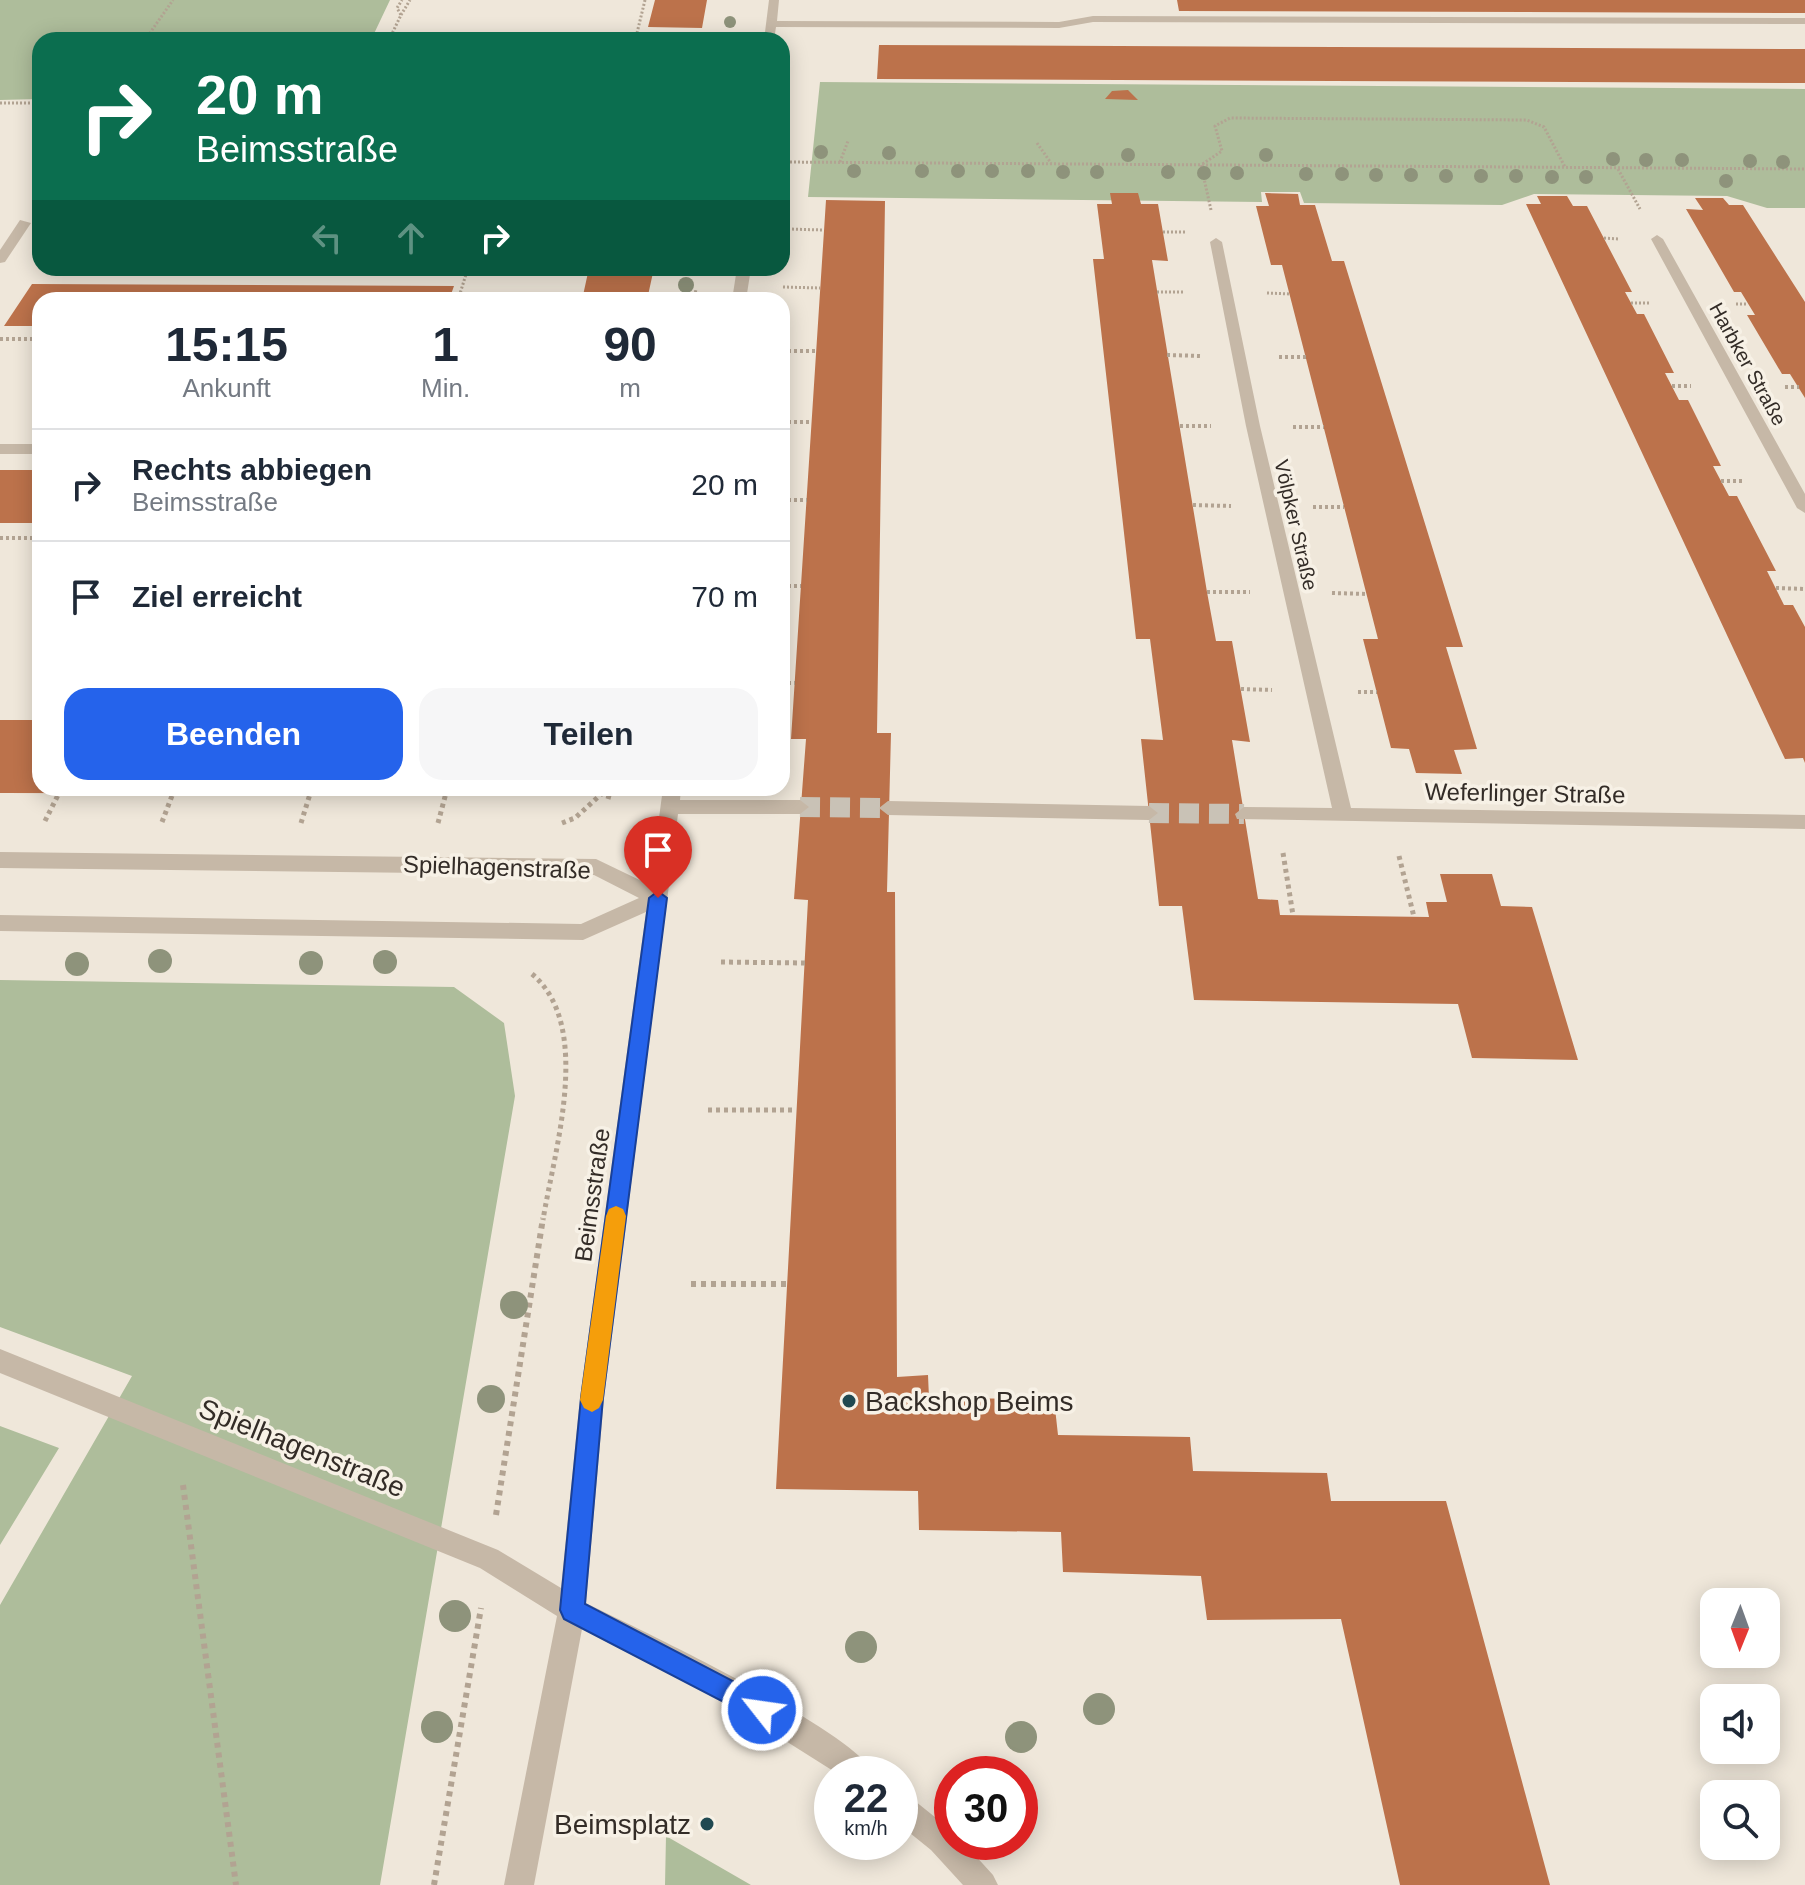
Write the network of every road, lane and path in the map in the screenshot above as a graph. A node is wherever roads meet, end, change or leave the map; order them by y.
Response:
1 (173, 0) edge
2 (402, 0) edge
3 (410, 0) edge
4 (774, 0) edge
5 (645, 1) edge
6 (654, 3) dead end
7 (401, 15) junction
8 (1805, 21) edge
9 (771, 24) junction
10 (151, 32) edge
11 (393, 32) edge
12 (637, 32) edge
13 (770, 32) edge
14 (0, 103) edge
15 (32, 103) edge
16 (848, 141) dead end
17 (1037, 143) dead end
18 (790, 162) edge
19 (840, 162) junction
20 (1051, 163) junction
21 (1201, 165) junction
22 (1565, 167) junction
23 (1617, 168) junction
24 (1805, 169) edge
25 (25, 223) dead end
26 (790, 229) edge
27 (823, 230) dead end
28 (1657, 239) joint
29 (1216, 242) joint
30 (0, 259) edge
31 (783, 287) dead end
32 (820, 288) dead end
33 (0, 339) edge
34 (32, 339) edge
35 (790, 351) edge
36 (816, 351) dead end
37 (790, 422) edge
38 (811, 422) dead end
39 (0, 449) edge
40 (32, 449) edge
41 (790, 500) edge
42 (807, 500) dead end
43 (1805, 508) edge
44 (0, 538) edge
45 (32, 538) edge
46 (790, 586) edge
47 (801, 586) dead end
48 (1776, 588) dead end
49 (1805, 589) edge
50 (790, 683) edge
51 (795, 683) dead end
52 (445, 796) edge
53 (609, 796) edge
54 (671, 798) edge
55 (608, 799) dead end
56 (800, 807) tunnel mouth
57 (888, 808) tunnel mouth
58 (1149, 813) tunnel mouth
59 (1244, 814) tunnel mouth
60 (1276, 815) junction
61 (1343, 815) junction
62 (1389, 815) junction
63 (1805, 822) edge
64 (437, 828) dead end
65 (0, 860) edge
66 (658, 898) junction
67 (1293, 915) dead end
68 (1414, 917) dead end
69 (0, 923) edge
70 (721, 962) dead end
71 (805, 963) dead end
72 (566, 1030) dead end
73 (708, 1110) dead end
74 (796, 1110) dead end
75 (691, 1284) dead end
76 (788, 1284) dead end
77 (0, 1361) edge
78 (176, 1432) junction
79 (489, 1559) junction
80 (572, 1610) junction
81 (838, 1756) edge
82 (918, 1821) edge
83 (236, 1885) edge
84 (434, 1885) edge
85 (519, 1885) edge
86 (983, 1885) edge

1 - 10 path
2 - 7 path
3 - 7 path
4 - 9 street
5 - 6 path
5 - 12 path
7 - 11 path
8 - 9 street
9 - 13 street
14 - 15 path
16 - 19 path
17 - 20 path
18 - 19 path
19 - 20 path
20 - 21 path
21 - 22 path
21 - 22 path
21 - 29 path
22 - 23 path
23 - 24 path
23 - 28 path
25 - 30 street
26 - 27 path
28 - 43 street, Harbker Straße
29 - 61 street, Völpker Straße
31 - 32 path
33 - 34 path
35 - 36 path
37 - 38 path
39 - 40 street
41 - 42 path
44 - 45 path
46 - 47 path
48 - 49 path
50 - 51 path
52 - 64 path
53 - 55 path
54 - 56 street
54 - 66 street, Beimsstraße
57 - 58 street
59 - 60 street, Weferlinger Straße
60 - 61 street, Weferlinger Straße
60 - 67 path
61 - 62 street, Weferlinger Straße
62 - 63 street, Weferlinger Straße
62 - 68 path
65 - 66 street, Spielhagenstraße
66 - 69 street
66 - 80 street, Beimsstraße
70 - 71 path
72 - 79 path, Beimsstraße
73 - 74 path
75 - 76 path
77 - 78 street, Spielhagenstraße
78 - 79 street, Spielhagenstraße
78 - 83 path
79 - 80 street, Spielhagenstraße
79 - 84 path
80 - 81 street
80 - 85 street
82 - 86 street

